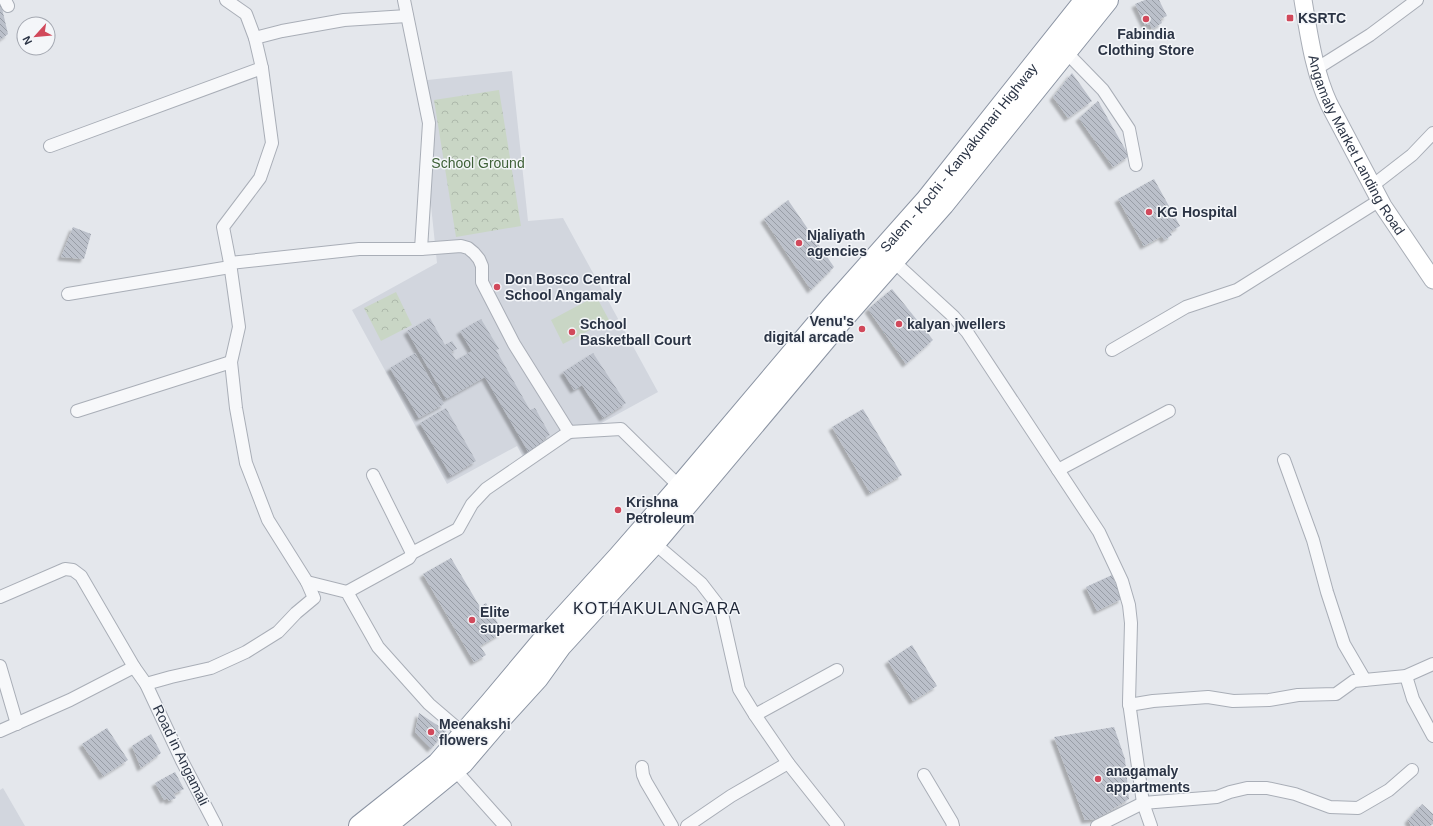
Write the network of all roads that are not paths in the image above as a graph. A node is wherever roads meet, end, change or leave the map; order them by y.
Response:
1 (226, 0) edge
2 (404, 0) edge
3 (1086, 0) edge
4 (1107, 0) edge
5 (1303, 0) edge
6 (1417, 0) edge
7 (407, 16) junction
8 (255, 38) junction
9 (1066, 52) junction
10 (262, 68) junction
11 (1316, 69) junction
12 (1433, 132) edge
13 (50, 146) dead end
14 (1136, 165) dead end
15 (1376, 193) junction
16 (421, 249) junction
17 (893, 261) junction
18 (230, 265) junction
19 (1433, 280) edge
20 (68, 294) dead end
21 (1112, 350) dead end
22 (231, 362) junction
23 (77, 411) dead end
24 (1169, 411) dead end
25 (569, 432) junction
26 (1284, 460) dead end
27 (1058, 470) junction
28 (374, 475) dead end
29 (680, 487) junction
30 (654, 543) junction
31 (412, 553) junction
32 (308, 582) junction
33 (347, 592) junction
34 (0, 597) edge
35 (1433, 664) edge
36 (0, 666) edge
37 (134, 667) junction
38 (837, 670) dead end
39 (1406, 676) junction
40 (1365, 680) junction
41 (146, 684) junction
42 (1129, 705) junction
43 (755, 715) junction
44 (17, 724) junction
45 (0, 731) edge
46 (464, 734) junction
47 (1433, 736) edge
48 (788, 763) junction
49 (642, 767) dead end
50 (455, 770) junction
51 (1412, 770) dead end
52 (924, 775) dead end
53 (1143, 803) junction
54 (216, 826) edge
55 (360, 826) edge
56 (385, 826) edge
57 (505, 826) edge
58 (672, 826) edge
59 (687, 826) edge
60 (838, 826) edge
61 (953, 826) edge
62 (1097, 826) edge
63 (1151, 826) edge

1 - 8 street
2 - 7 street
3 - 29 highway, Salem - Kochi - Kanyakumari Highway
4 - 9 highway, Salem - Kochi - Kanyakumari Highway
5 - 11 main road, Angamaly Market Landing Road
6 - 11 street
7 - 8 street
7 - 16 street
8 - 10 street
9 - 14 street
9 - 17 highway, Salem - Kochi - Kanyakumari Highway
10 - 13 street
10 - 18 street
11 - 15 main road, Angamaly Market Landing Road
12 - 15 street
15 - 19 main road, Angamaly Market Landing Road
15 - 21 street
16 - 18 street
16 - 25 street
17 - 27 street
17 - 30 highway, Salem - Kochi - Kanyakumari Highway
18 - 20 street
18 - 22 street
22 - 23 street
22 - 32 street
24 - 27 street
25 - 29 street
25 - 31 street
26 - 40 street
27 - 42 street
28 - 31 street
29 - 46 highway, Salem - Kochi - Kanyakumari Highway
30 - 43 street
30 - 50 highway, Salem - Kochi - Kanyakumari Highway
31 - 33 street
32 - 33 street
32 - 41 street
33 - 46 street
34 - 37 street, Road in Angamali
35 - 39 street
36 - 44 street
37 - 41 street, Road in Angamali
37 - 44 street
38 - 43 street
39 - 40 street
39 - 47 street
40 - 42 street
41 - 54 street, Road in Angamali
42 - 53 street
43 - 48 street
44 - 45 street
46 - 55 highway, Salem - Kochi - Kanyakumari Highway
48 - 59 street
48 - 60 street
49 - 58 street
50 - 56 highway, Salem - Kochi - Kanyakumari Highway
50 - 57 street
51 - 53 street
52 - 61 street
53 - 62 street
53 - 63 street

